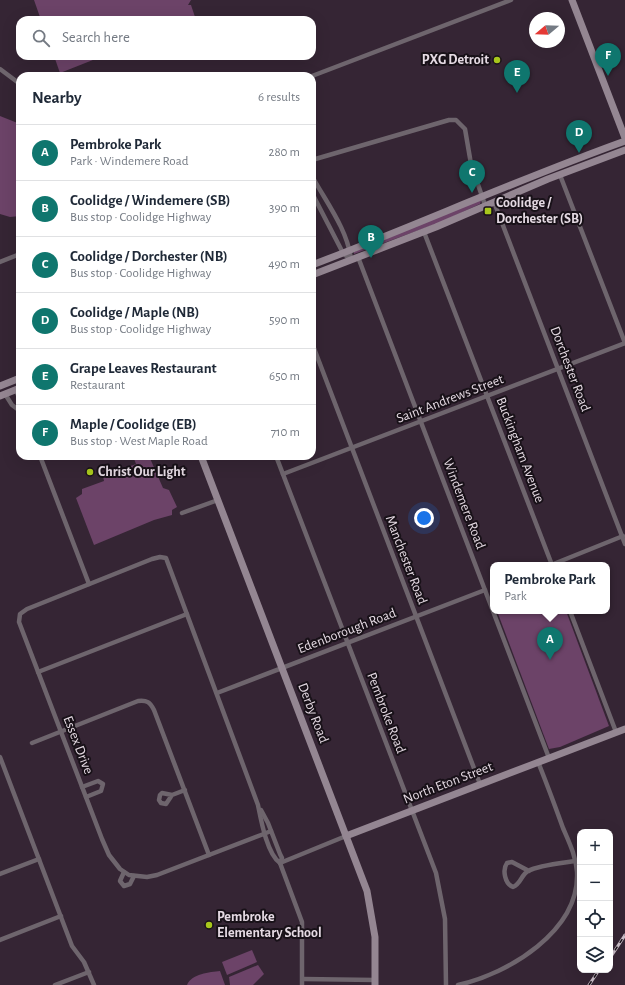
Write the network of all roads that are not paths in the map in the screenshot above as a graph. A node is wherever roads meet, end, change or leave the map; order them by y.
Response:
1 (511, 0) edge
2 (572, 0) edge
3 (0, 69) edge
4 (316, 74) edge
5 (16, 81) edge
6 (625, 138) edge
7 (625, 141) edge
8 (625, 150) edge
9 (316, 159) edge
10 (566, 163) junction
11 (569, 171) junction
12 (560, 175) junction
13 (316, 183) edge
14 (482, 196) junction
15 (316, 200) edge
16 (494, 202) junction
17 (485, 205) junction
18 (424, 232) junction
19 (347, 252) junction
20 (16, 256) edge
21 (355, 259) junction
22 (0, 262) edge
23 (316, 264) edge
24 (316, 274) edge
25 (625, 343) edge
26 (316, 354) edge
27 (558, 369) junction
28 (16, 380) edge
29 (0, 386) edge
30 (16, 390) edge
31 (2, 395) edge
32 (487, 396) junction
33 (16, 408) edge
34 (421, 422) junction
35 (352, 448) junction
36 (42, 460) edge
37 (203, 460) edge
38 (278, 460) edge
39 (283, 474) junction
40 (218, 500) junction
41 (182, 513) dead end
42 (624, 536) edge
43 (625, 544) edge
44 (551, 562) edge
45 (559, 562) edge
46 (89, 584) junction
47 (485, 590) junction
48 (490, 603) edge
49 (187, 614) junction
50 (494, 614) edge
51 (571, 614) edge
52 (416, 616) junction
53 (348, 642) junction
54 (282, 667) junction
55 (38, 672) junction
56 (217, 693) junction
57 (625, 729) edge
58 (61, 732) junction
59 (616, 732) junction
60 (32, 743) dead end
61 (0, 757) edge
62 (549, 758) junction
63 (538, 762) junction
64 (480, 784) junction
65 (82, 787) junction
66 (185, 790) junction
67 (172, 795) dead end
68 (86, 797) junction
69 (258, 805) junction
70 (412, 810) junction
71 (272, 831) junction
72 (265, 833) junction
73 (346, 836) junction
74 (209, 855) junction
75 (39, 859) junction
76 (575, 861) junction
77 (280, 863) junction
78 (529, 871) junction
79 (124, 872) junction
80 (0, 874) edge
81 (132, 875) junction
82 (61, 916) junction
83 (0, 940) edge
84 (89, 972) junction
85 (303, 979) junction
86 (375, 982) edge
87 (55, 985) edge
88 (94, 985) edge
89 (302, 985) edge
90 (446, 985) edge
91 (458, 985) edge

1 - 4 street
2 - 6 street
3 - 5 street
7 - 10 street
8 - 11 street
9 - 14 street
10 - 11 street
10 - 14 street
11 - 12 street
12 - 16 street
12 - 25 street
13 - 19 street
14 - 17 street
14 - 19 street
15 - 19 street
16 - 17 street
16 - 27 street, Dorchester Road
17 - 18 street
18 - 21 street
18 - 32 street, Buckingham Avenue
19 - 21 street, Windemere Road
19 - 23 street
20 - 22 street
21 - 24 street
21 - 34 street, Windemere Road
25 - 27 street, Saint Andrews Street
26 - 35 street, Manchester Road
27 - 32 street, Saint Andrews Street
27 - 42 street, Dorchester Road
28 - 29 street
30 - 31 street
31 - 33 street
32 - 34 street, Saint Andrews Street
32 - 44 street, Buckingham Avenue
34 - 35 street, Saint Andrews Street
34 - 47 street, Windemere Road
35 - 39 street, Saint Andrews Street
35 - 52 street, Manchester Road
36 - 46 street
37 - 40 street, Derby Road
38 - 39 street, Pembroke Road
39 - 53 street, Pembroke Road
40 - 41 street
40 - 54 street, Derby Road
42 - 43 street, Dorchester Road
42 - 45 street
46 - 49 street
46 - 55 street, Essex Drive
47 - 48 street, Windemere Road
47 - 52 street, Edenborough Road
49 - 55 street
49 - 56 street
50 - 62 street, Windemere Road
51 - 59 street
52 - 53 street, Edenborough Road
52 - 64 street, Manchester Road
53 - 54 street, Edenborough Road
53 - 70 street, Pembroke Road
54 - 56 street, Edenborough Road
54 - 73 street, Derby Road
55 - 58 street, Essex Drive
56 - 69 street
57 - 59 street, North Eton Street
58 - 60 street
58 - 65 street, Essex Drive
58 - 66 street
59 - 62 street, North Eton Street
61 - 75 street
62 - 63 street, North Eton Street
63 - 64 street, North Eton Street
63 - 76 street
64 - 70 street, North Eton Street
65 - 68 street, Essex Drive
65 - 68 street
66 - 67 street
66 - 74 street
68 - 79 street, Essex Drive
69 - 71 street
69 - 72 street
70 - 73 street, North Eton Street
70 - 90 street, Pembroke Road
71 - 72 street
71 - 77 street
72 - 74 street
72 - 77 street
73 - 77 street, North Eton Street
73 - 86 street, Derby Road
74 - 81 street
75 - 80 street
75 - 82 street
76 - 78 street
76 - 91 street
77 - 85 street
78 - 78 street
79 - 81 street, Essex Drive
79 - 81 street
82 - 83 street
82 - 84 street
84 - 87 street
84 - 88 street
85 - 86 street
85 - 89 street

